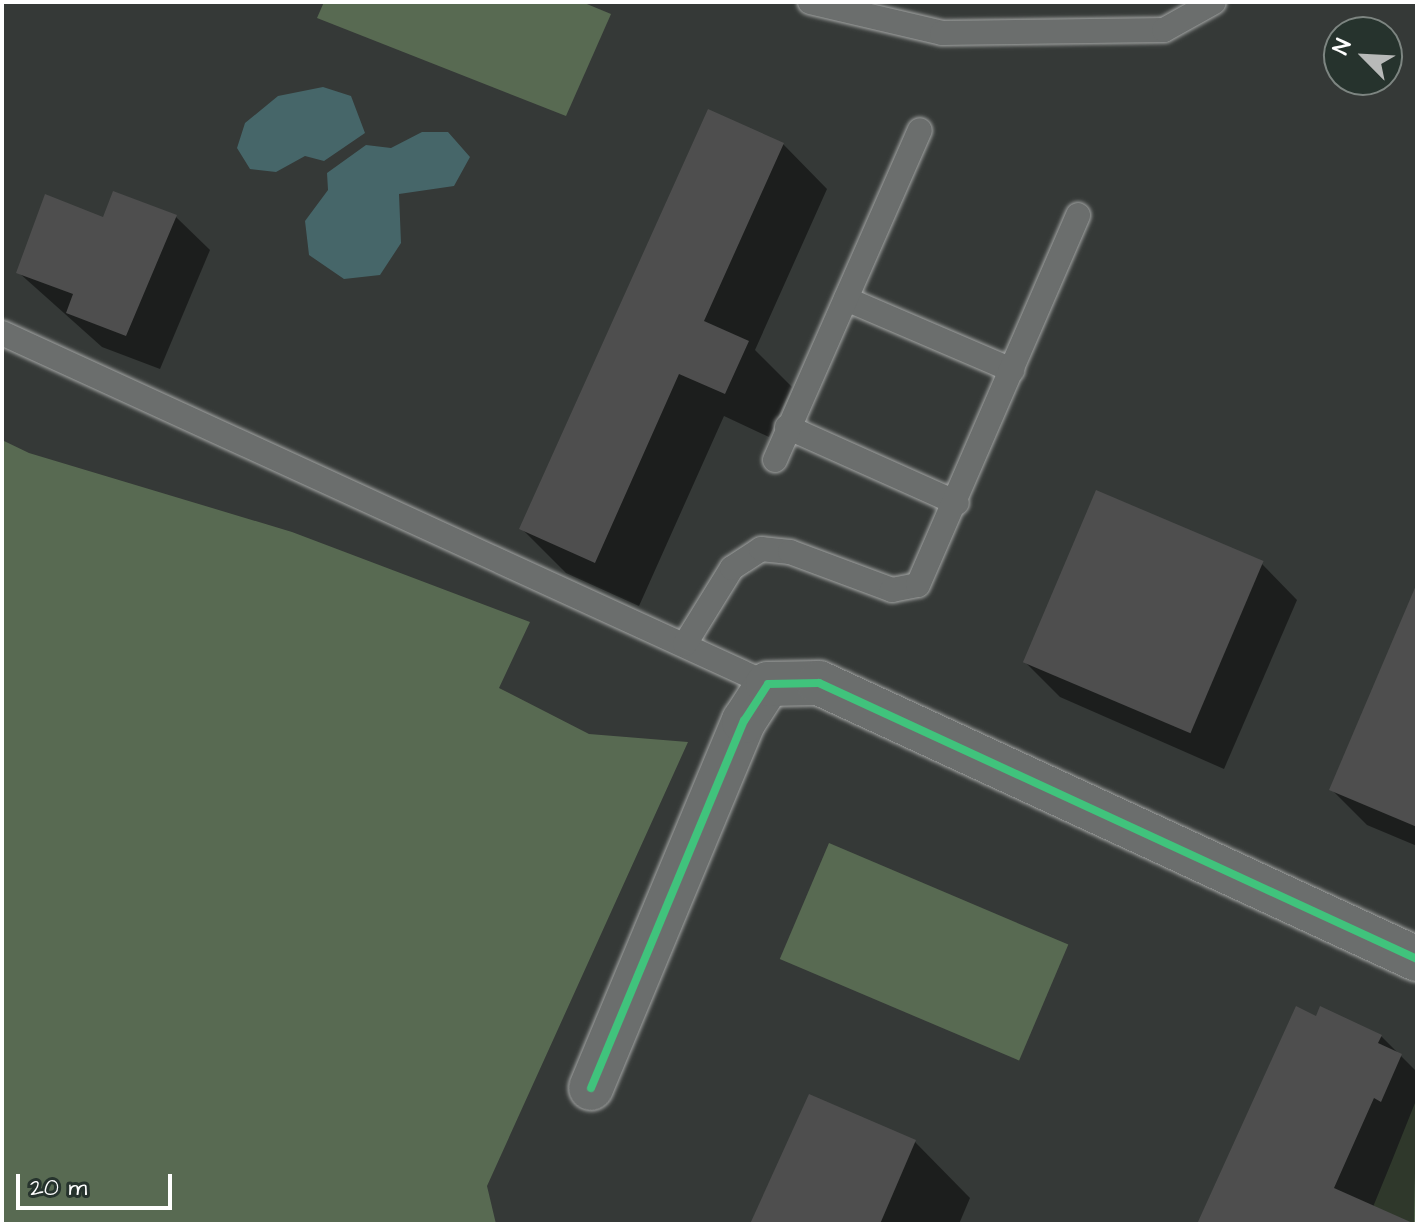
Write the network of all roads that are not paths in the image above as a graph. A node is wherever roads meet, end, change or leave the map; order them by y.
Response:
1 (810, 2) edge
2 (1214, 2) edge
3 (920, 130) dead end
4 (1078, 215) dead end
5 (846, 299) junction
6 (2, 333) edge
7 (1012, 370) junction
8 (787, 427) junction
9 (775, 460) dead end
10 (957, 503) junction
11 (685, 644) junction
12 (768, 684) junction
13 (1417, 959) edge
14 (591, 1088) dead end

1 - 2 lane
3 - 5 lane
4 - 7 lane
5 - 7 lane
5 - 8 lane
6 - 11 lane
7 - 10 lane
8 - 9 lane
8 - 10 lane
10 - 11 lane
11 - 12 lane
12 - 13 street
12 - 14 street

